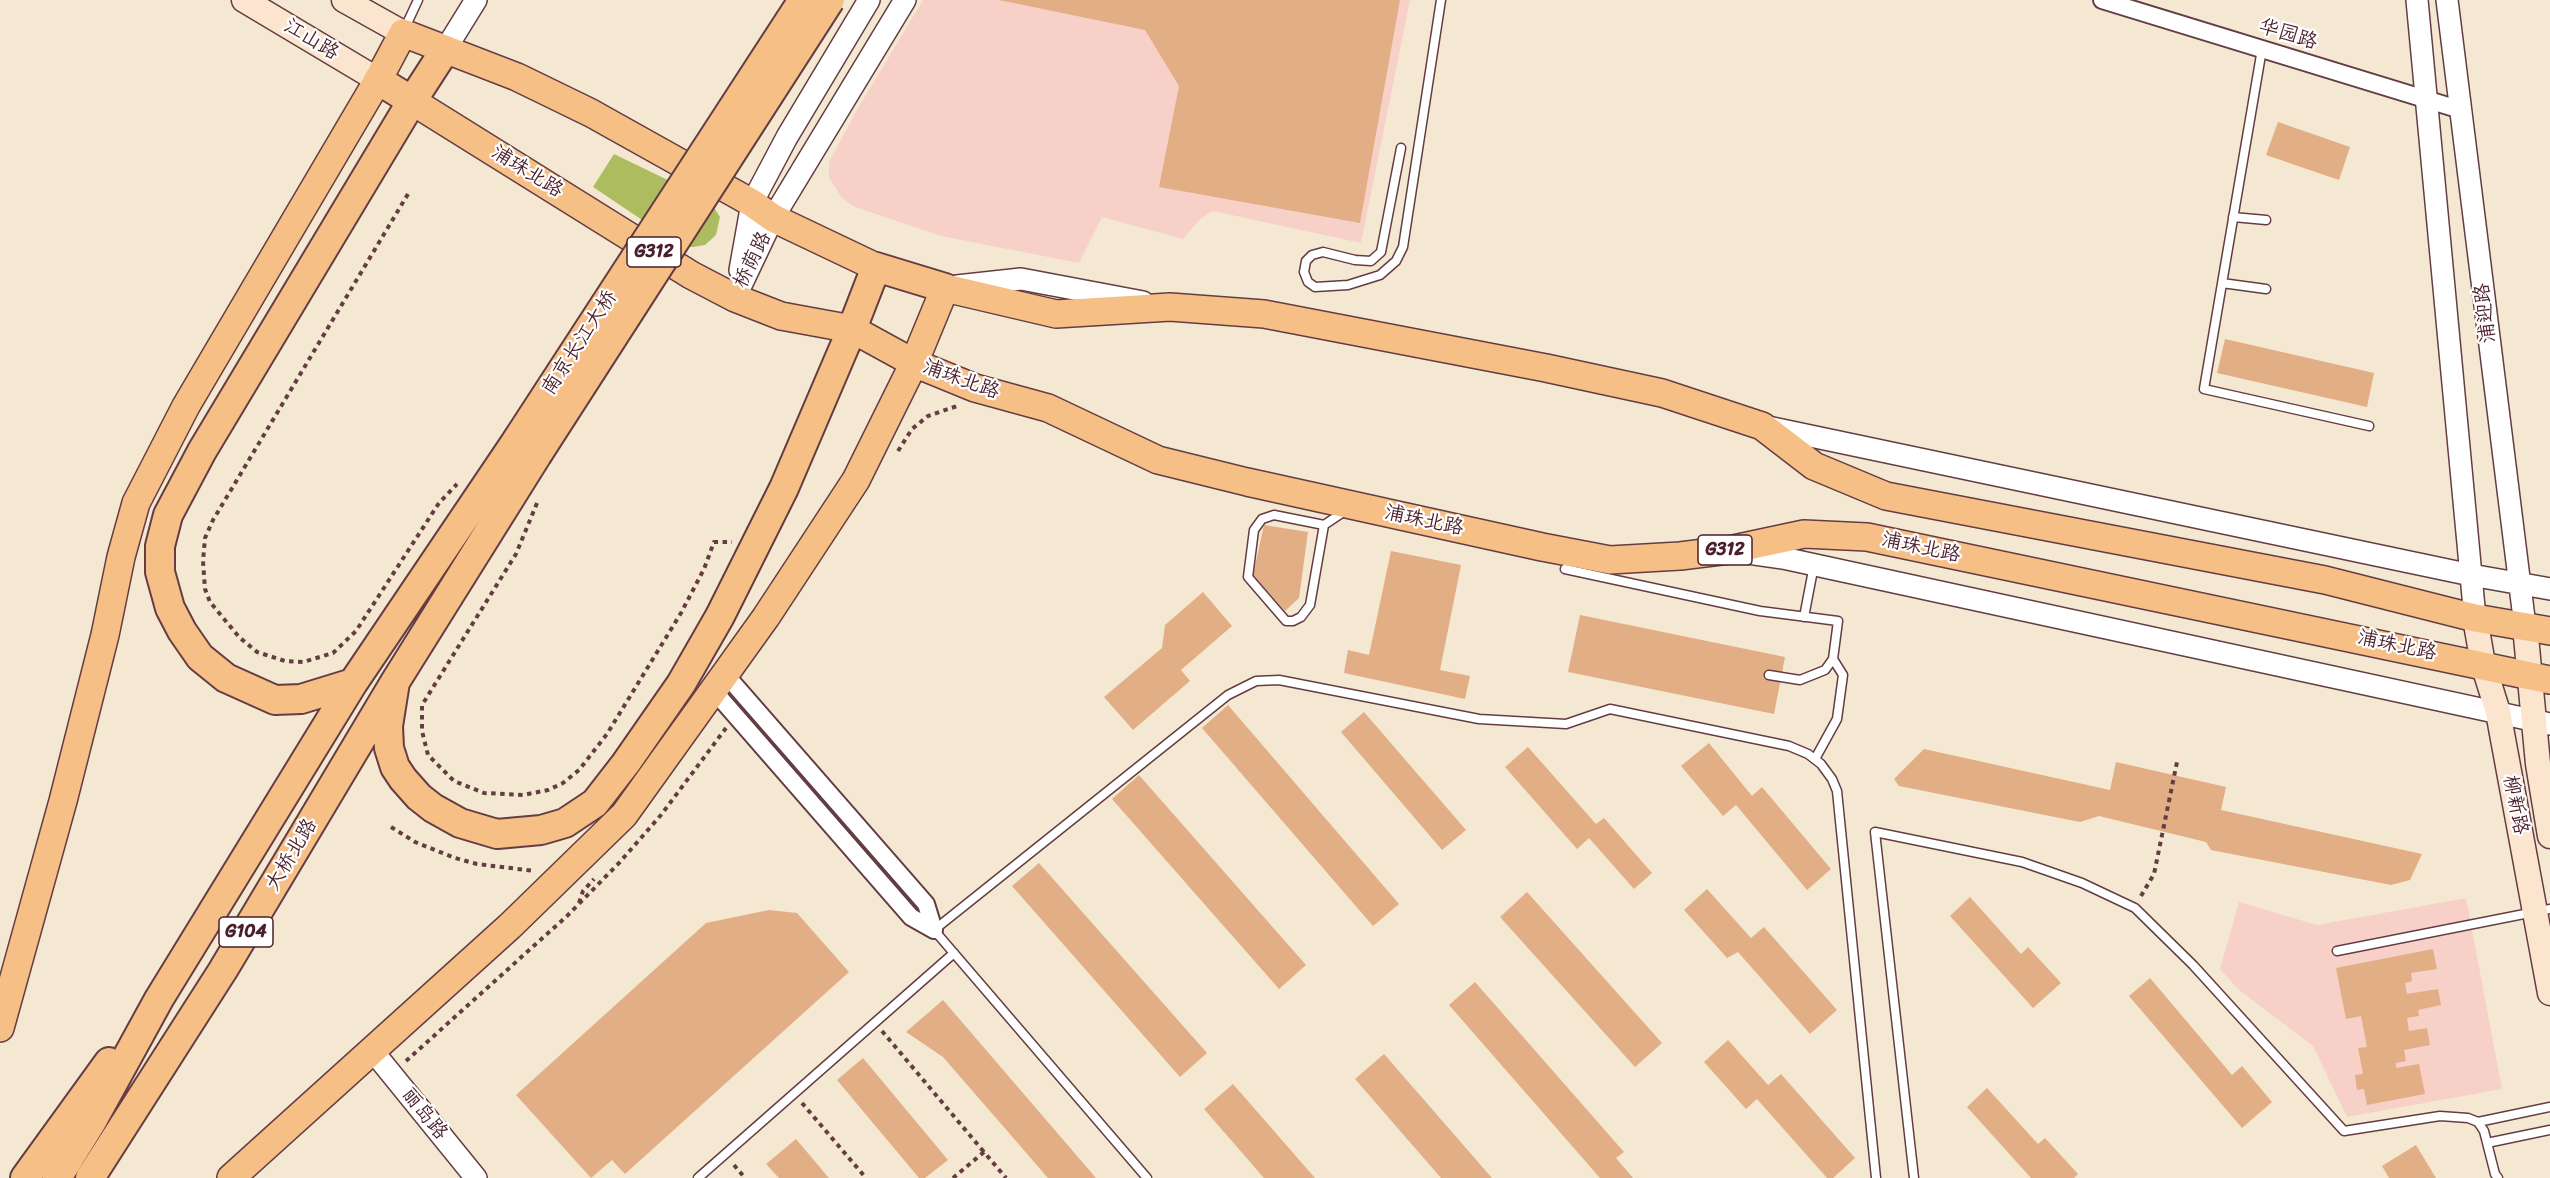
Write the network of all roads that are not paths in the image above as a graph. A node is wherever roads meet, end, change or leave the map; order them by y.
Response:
1 (244, 0) edge
2 (344, 0) edge
3 (417, 0) edge
4 (476, 0) edge
5 (802, 0) edge
6 (830, 0) edge
7 (869, 0) edge
8 (905, 0) edge
9 (1441, 0) edge
10 (2102, 0) edge
11 (2417, 0) edge
12 (2447, 0) edge
13 (403, 33) junction
14 (2262, 49) junction
15 (445, 50) junction
16 (378, 80) junction
17 (412, 100) junction
18 (2427, 100) junction
19 (2461, 110) junction
20 (1401, 148) dead end
21 (763, 211) junction
22 (2233, 217) junction
23 (2266, 220) dead end
24 (876, 267) junction
25 (2222, 283) junction
26 (945, 288) junction
27 (2266, 289) dead end
28 (735, 298) junction
29 (852, 329) junction
30 (914, 363) junction
31 (1762, 426) junction
32 (2368, 426) dead end
33 (527, 447) junction
34 (1352, 505) junction
35 (1324, 525) junction
36 (1728, 550) junction
37 (1814, 565) junction
38 (1565, 569) dead end
39 (2471, 575) junction
40 (2519, 582) junction
41 (2550, 589) edge
42 (1804, 617) junction
43 (2475, 618) junction
44 (2537, 628) edge
45 (1833, 659) junction
46 (2483, 664) junction
47 (1769, 675) dead end
48 (2540, 678) edge
49 (394, 682) junction
50 (352, 683) junction
51 (720, 683) junction
52 (2498, 712) junction
53 (2542, 722) edge
54 (1815, 759) junction
55 (2550, 836) edge
56 (2542, 911) edge
57 (934, 930) junction
58 (2337, 951) dead end
59 (954, 952) junction
60 (223, 970) junction
61 (2550, 993) edge
62 (159, 999) junction
63 (0, 1028) edge
64 (372, 1050) junction
65 (2550, 1107) edge
66 (2478, 1122) junction
67 (2550, 1130) edge
68 (2487, 1143) junction
69 (25, 1178) edge
70 (57, 1178) edge
71 (90, 1178) edge
72 (110, 1178) edge
73 (231, 1178) edge
74 (476, 1178) edge
75 (698, 1178) edge
76 (1147, 1178) edge
77 (1876, 1178) edge
78 (1914, 1178) edge
79 (2498, 1178) edge

1 - 16 main road, 江山路
2 - 13 main road
3 - 13 lane
4 - 15 street
5 - 33 highway, 南京长江大桥 / G104, bridge
6 - 33 highway, 南京长江大桥, bridge
7 - 21 street, 桥荫路
8 - 21 street, 桥荫路
9 - 20 lane
10 - 14 street, 华园路
11 - 18 street, 浦迎路
12 - 19 street, 浦迎路
13 - 15 main road
13 - 16 main road
14 - 18 street, 华园路
14 - 22 lane
15 - 17 highway
15 - 21 main road
16 - 17 highway, 浦珠北路 / G312
16 - 63 main road
17 - 28 main road, 浦珠北路 / G312
17 - 50 highway
18 - 19 street, 华园路
18 - 39 street, 浦迎路
19 - 40 street, 浦迎路
21 - 24 main road
21 - 28 street, 桥荫路
22 - 23 lane
22 - 25 lane
24 - 26 highway
24 - 29 highway
25 - 27 lane
25 - 32 lane
26 - 30 main road
26 - 31 main road
28 - 29 main road, 浦珠北路 / G312
29 - 30 main road, 浦珠北路 / G312
29 - 49 highway
30 - 34 main road, 浦珠北路 / G312
30 - 51 main road
31 - 39 street
31 - 43 main road
33 - 49 highway, 南京长江大桥 / G104
33 - 50 highway, 南京长江大桥 / G104
34 - 35 lane
34 - 36 main road, 浦珠北路 / G312
35 - 35 lane
36 - 37 street
36 - 46 main road, 浦珠北路 / G312
37 - 42 lane
37 - 52 street
38 - 42 lane
39 - 40 street
39 - 43 street, 浦迎路
40 - 41 street
40 - 44 street, 浦迎路
42 - 45 lane
43 - 44 main road
43 - 46 main road, 柳新路
44 - 48 main road, 柳新路
45 - 47 lane
45 - 54 lane
46 - 48 main road, 浦珠北路 / G312
46 - 52 main road, 柳新路
48 - 53 main road, 柳新路
49 - 60 highway, 大桥北路 / G104
50 - 62 highway, 大桥北路 / G104
51 - 57 street
51 - 57 street
51 - 64 main road
52 - 53 street
52 - 56 main road, 柳新路
53 - 55 main road, 柳新路
54 - 57 lane
54 - 77 lane
56 - 58 lane
56 - 61 main road, 柳新路
57 - 59 lane
59 - 75 lane
59 - 76 lane
60 - 71 highway, 大桥北路 / G104
60 - 72 highway
62 - 69 highway
62 - 70 highway, 大桥北路 / G104
64 - 73 main road
64 - 74 street, 丽岛路
65 - 66 lane
66 - 68 lane
66 - 78 lane
67 - 68 lane
68 - 79 lane

